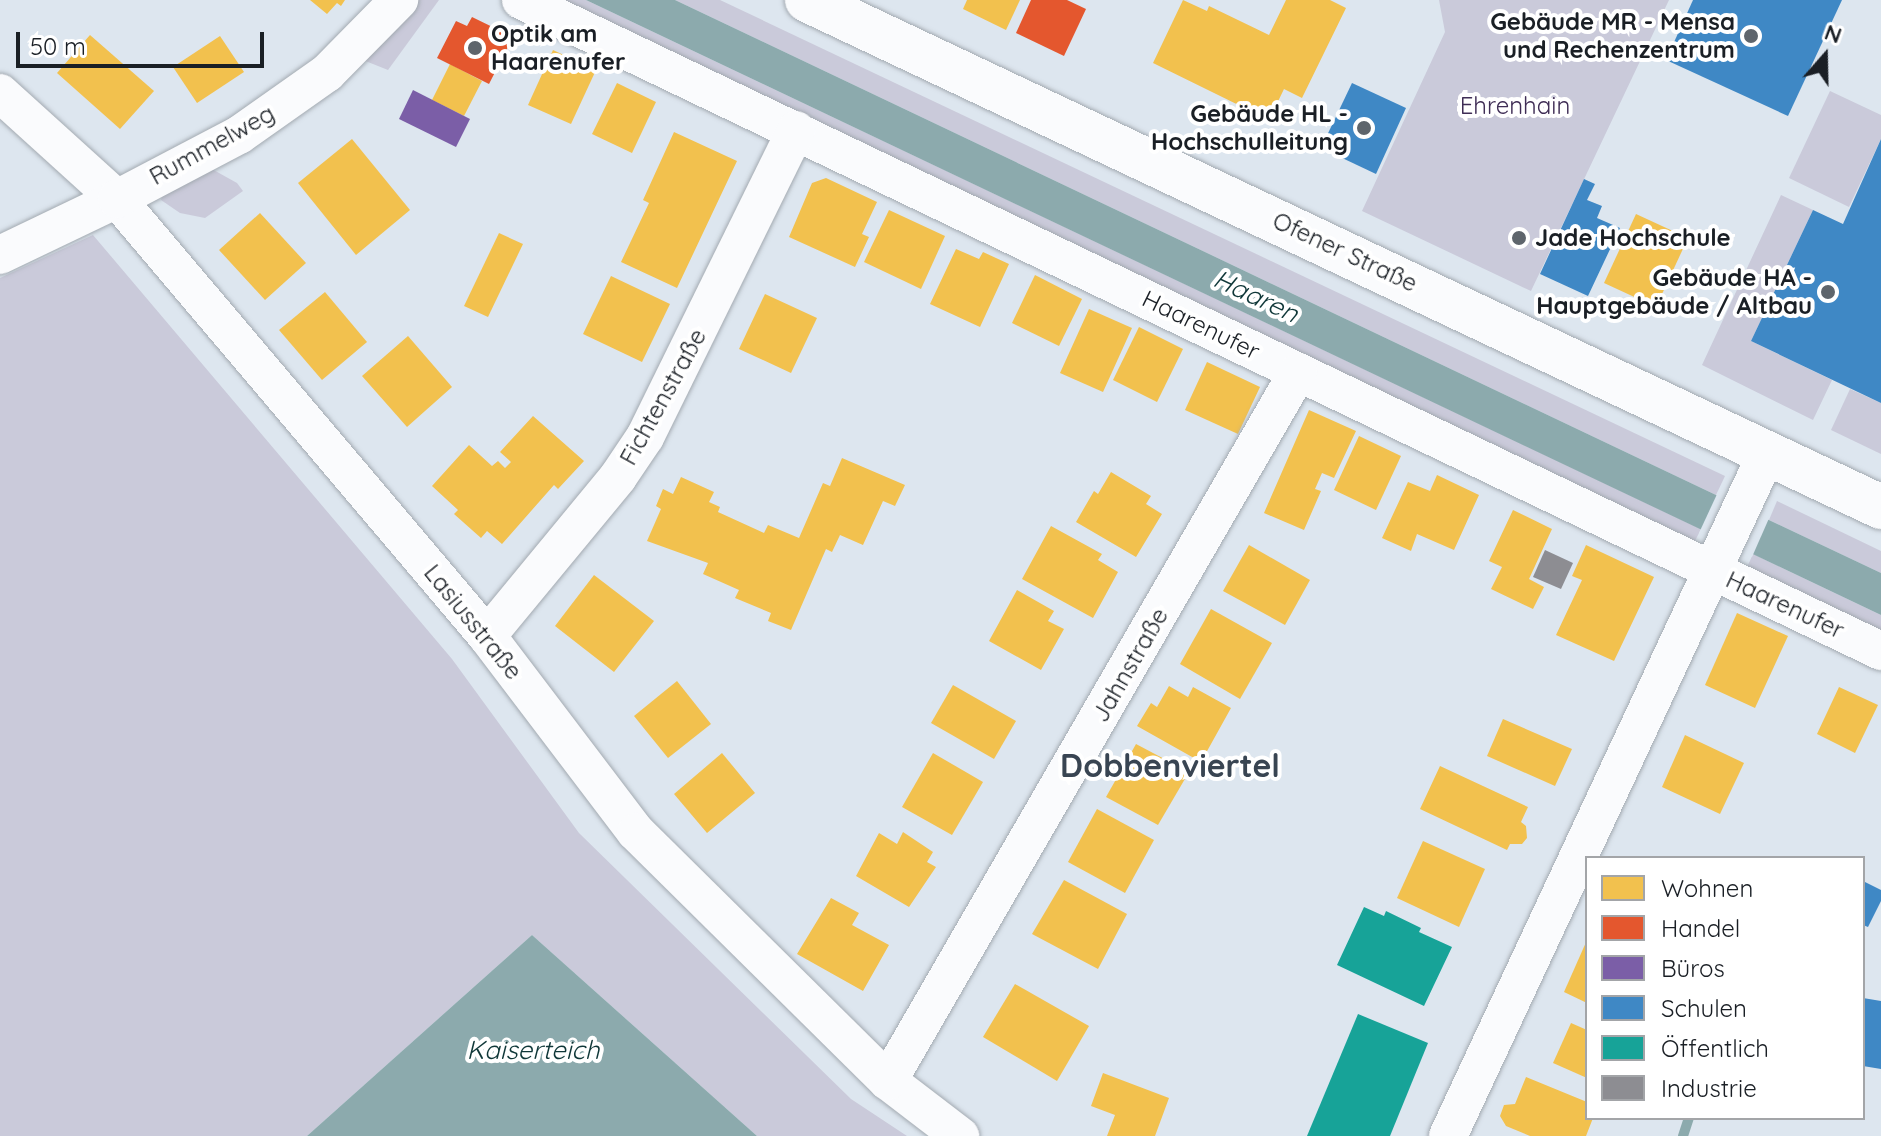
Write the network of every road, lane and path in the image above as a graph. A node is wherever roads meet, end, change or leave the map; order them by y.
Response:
1 (399, 0) edge
2 (521, 0) edge
3 (807, 0) edge
4 (0, 93) edge
5 (796, 130) junction
6 (117, 199) junction
7 (0, 255) edge
8 (1298, 372) junction
9 (1767, 453) junction
10 (1881, 507) edge
11 (1719, 558) junction
12 (487, 636) junction
13 (1881, 651) edge
14 (888, 1081) junction
15 (960, 1136) edge
16 (1448, 1136) edge

1 - 6 street, Rummelweg
2 - 5 street, Haarenufer
3 - 9 main road, Ofener Straße
4 - 6 street, Lasiusstraße
5 - 8 street, Haarenufer
5 - 12 street, Fichtenstraße
6 - 7 street, Rummelweg
6 - 12 street, Lasiusstraße
8 - 11 street, Haarenufer
8 - 14 street, Jahnstraße
9 - 10 main road, Ofener Straße
9 - 11 street
11 - 13 street, Haarenufer
11 - 16 street
12 - 14 street, Lasiusstraße
14 - 15 street, Lasiusstraße

